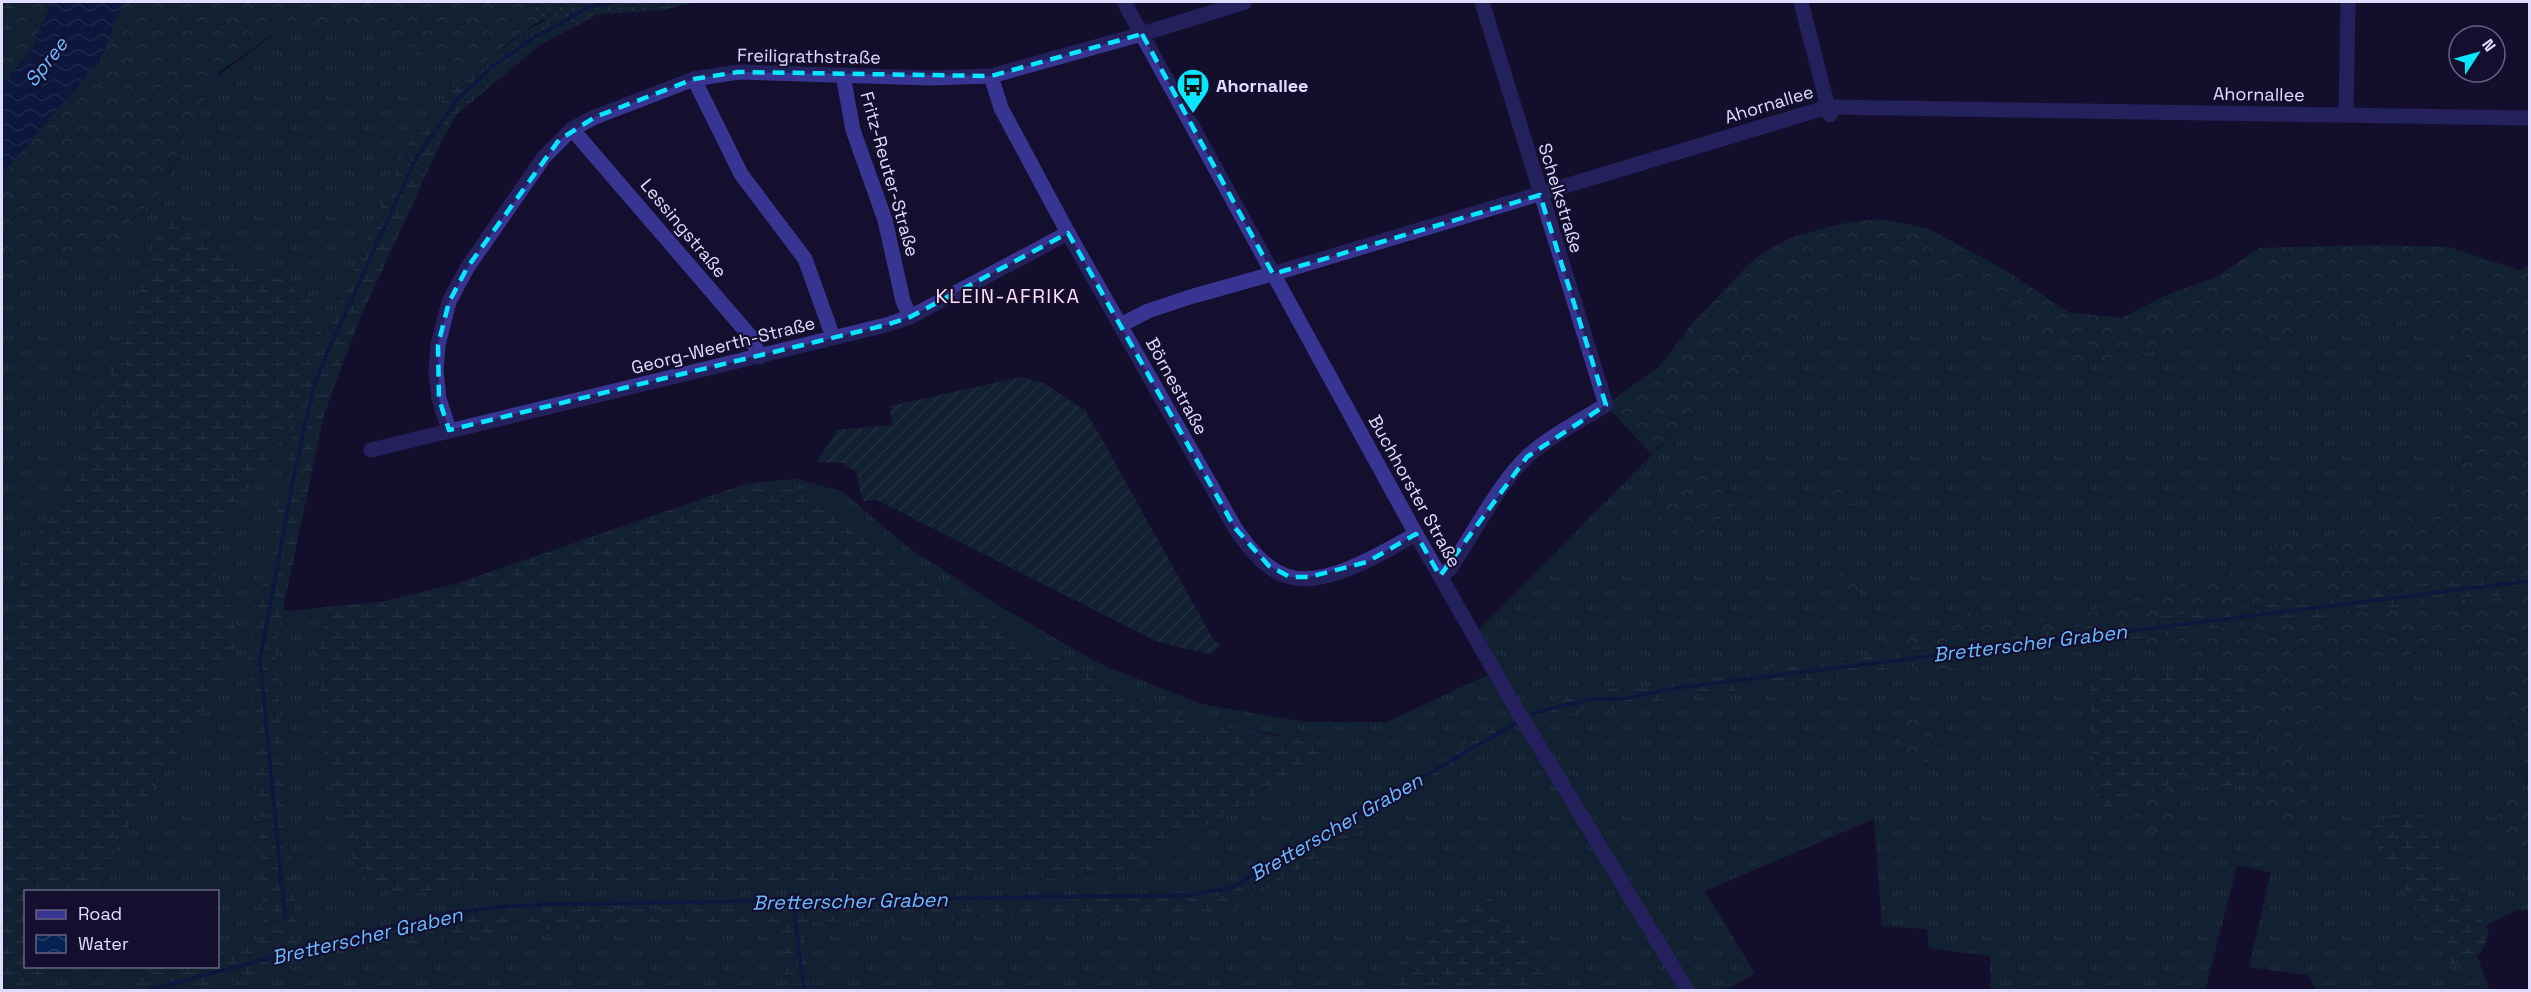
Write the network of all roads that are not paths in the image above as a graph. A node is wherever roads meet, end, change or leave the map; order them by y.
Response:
1 (1124, 2) edge
2 (1245, 2) edge
3 (1479, 2) edge
4 (1800, 2) edge
5 (2348, 2) edge
6 (1142, 34) junction
7 (843, 75) junction
8 (992, 76) junction
9 (694, 80) junction
10 (1829, 111) junction
11 (2346, 115) junction
12 (2529, 118) edge
13 (572, 129) junction
14 (1540, 195) junction
15 (1068, 233) junction
16 (1273, 274) junction
17 (910, 317) junction
18 (1120, 325) junction
19 (833, 337) junction
20 (760, 357) junction
21 (449, 430) junction
22 (371, 450) dead end
23 (1416, 534) junction
24 (1440, 576) junction
25 (1687, 990) edge

1 - 6 street, Buchhorster Straße
2 - 6 street, Freiligrathstraße
3 - 14 street, Schelkstraße
4 - 10 street
5 - 11 street
6 - 8 street, Freiligrathstraße
6 - 16 street, Buchhorster Straße
7 - 8 street, Freiligrathstraße
7 - 9 street, Freiligrathstraße
7 - 17 street, Fritz-Reuter-Straße
8 - 15 street, Börnestraße
9 - 13 street, Freiligrathstraße
9 - 19 street
10 - 11 street, Ahornallee
10 - 14 street, Ahornallee
11 - 12 street, Ahornallee
13 - 20 street, Lessingstraße
13 - 21 street, Freiligrathstraße
14 - 16 street, Ahornallee
14 - 24 street, Schelkstraße
15 - 17 street, Georg-Weerth-Straße
15 - 18 street, Börnestraße
16 - 18 street, Ahornallee
16 - 23 street, Buchhorster Straße
17 - 19 street, Georg-Weerth-Straße
18 - 23 street, Börnestraße
19 - 20 street, Georg-Weerth-Straße
20 - 21 street, Georg-Weerth-Straße
21 - 22 street, Georg-Weerth-Straße
23 - 24 street, Buchhorster Straße
24 - 25 street, Buchhorster Straße

